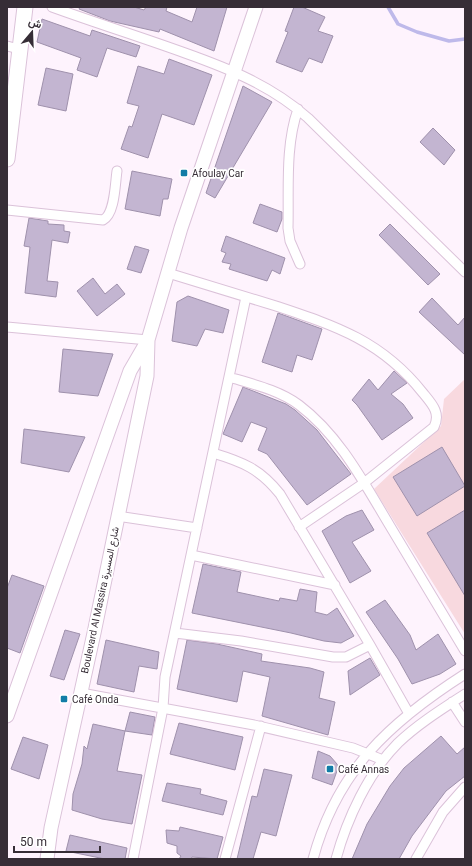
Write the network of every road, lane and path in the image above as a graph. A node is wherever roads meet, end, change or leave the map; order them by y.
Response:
1 (25, 7) edge
2 (52, 7) edge
3 (256, 7) edge
4 (13, 48) edge
5 (235, 71) junction
6 (298, 109) junction
7 (9, 123) edge
8 (7, 159) edge
9 (117, 171) dead end
10 (7, 210) edge
11 (300, 264) dead end
12 (465, 272) edge
13 (168, 273) junction
14 (246, 297) junction
15 (7, 327) edge
16 (148, 340) junction
17 (229, 377) junction
18 (213, 453) junction
19 (364, 483) junction
20 (117, 516) junction
21 (299, 527) junction
22 (197, 528) junction
23 (191, 555) junction
24 (335, 585) junction
25 (175, 633) junction
26 (370, 645) junction
27 (465, 652) edge
28 (465, 674) edge
29 (81, 693) junction
30 (465, 694) edge
31 (452, 702) junction
32 (163, 708) junction
33 (408, 712) junction
34 (7, 716) edge
35 (465, 722) edge
36 (261, 726) junction
37 (367, 753) junction
38 (383, 760) junction
39 (465, 787) edge
40 (47, 859) edge
41 (133, 859) edge
42 (225, 859) edge
43 (313, 859) edge
44 (336, 859) edge
45 (416, 859) edge

1 - 4 main road
2 - 5 street
3 - 5 main road, Boulevard Al Massira شارع المسيرة
4 - 7 main road
5 - 6 street
5 - 13 main road, Boulevard Al Massira شارع المسيرة
6 - 11 street
6 - 12 street
7 - 8 main road
9 - 10 street
13 - 14 street
13 - 16 main road, Boulevard Al Massira شارع المسيرة
14 - 17 street
14 - 19 street
15 - 16 street
16 - 20 main road, Boulevard Al Massira شارع المسيرة
16 - 34 main road, Boulevard Al Massira شارع المسيرة
17 - 18 street
17 - 19 street
18 - 21 street
18 - 22 street
19 - 21 street
19 - 27 street
20 - 22 street
20 - 29 main road, Boulevard Al Massira شارع المسيرة
21 - 24 street
22 - 23 street
23 - 24 street
23 - 25 street
24 - 26 street
25 - 26 street
25 - 32 street
26 - 33 street
28 - 33 street
29 - 32 street
29 - 40 main road, Boulevard Al Massira شارع المسيرة
30 - 31 street
31 - 35 street
31 - 38 street
32 - 36 street
32 - 41 street
33 - 37 street
36 - 37 street
36 - 42 street
37 - 38 street
37 - 43 street
38 - 44 street
39 - 45 street

